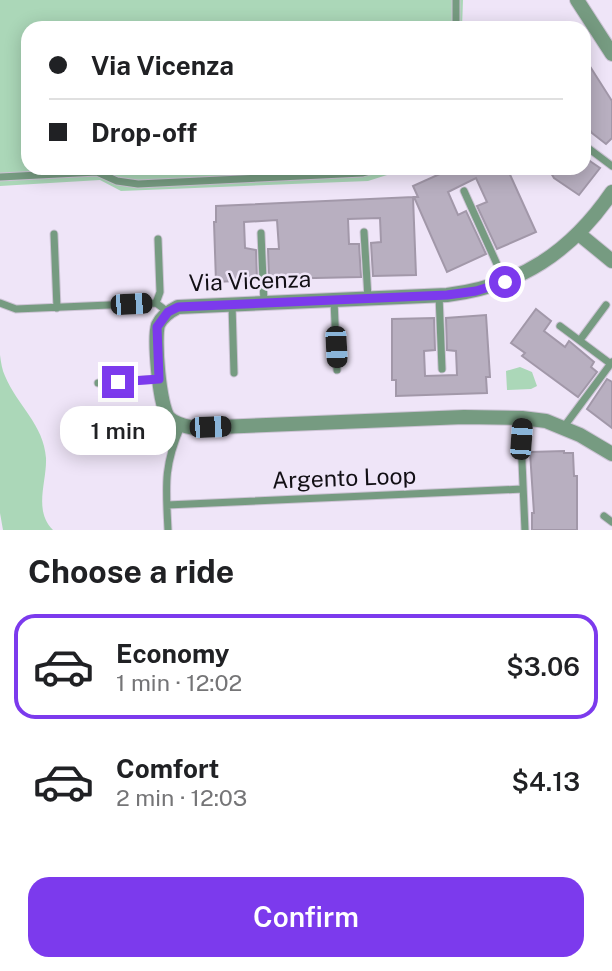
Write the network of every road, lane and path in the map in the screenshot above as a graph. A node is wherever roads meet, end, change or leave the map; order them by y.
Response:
1 (456, 0) edge
2 (577, 0) edge
3 (456, 21) edge
4 (591, 21) edge
5 (591, 22) edge
6 (612, 54) edge
7 (591, 150) edge
8 (612, 166) edge
9 (39, 175) edge
10 (104, 175) edge
11 (321, 175) edge
12 (0, 177) edge
13 (464, 191) dead end
14 (612, 192) edge
15 (364, 232) dead end
16 (261, 233) dead end
17 (54, 234) dead end
18 (579, 234) junction
19 (158, 239) dead end
20 (612, 261) edge
21 (505, 282) junction
22 (439, 295) junction
23 (368, 299) junction
24 (334, 300) junction
25 (0, 303) edge
26 (264, 303) junction
27 (232, 304) junction
28 (606, 305) dead end
29 (162, 307) junction
30 (57, 308) junction
31 (560, 326) dead end
32 (580, 340) junction
33 (611, 363) edge
34 (442, 369) dead end
35 (337, 370) dead end
36 (234, 373) dead end
37 (159, 379) junction
38 (98, 383) dead end
39 (522, 418) junction
40 (181, 426) junction
41 (563, 428) junction
42 (612, 454) edge
43 (523, 489) junction
44 (167, 505) junction
45 (604, 516) dead end
46 (612, 522) edge
47 (168, 530) edge
48 (525, 530) edge

1 - 3 lane
2 - 4 street
5 - 6 street
7 - 8 lane
9 - 12 lane
10 - 11 lane
13 - 21 lane
14 - 18 street, Via Vicenza
15 - 23 lane
16 - 26 lane
17 - 30 lane
18 - 20 street
18 - 21 street, Via Vicenza
19 - 29 lane
21 - 22 street, Via Vicenza
22 - 23 street, Via Vicenza
22 - 34 lane
23 - 24 street, Via Vicenza
24 - 26 street, Via Vicenza
24 - 35 lane
25 - 30 lane
26 - 27 street, Via Vicenza
27 - 29 street, Via Vicenza
27 - 36 lane
28 - 32 lane
29 - 30 lane
29 - 37 street, Via Vicenza
31 - 32 lane
32 - 33 lane
33 - 41 lane
37 - 38 lane
37 - 40 street, Via Vicenza
39 - 40 street
39 - 41 street
39 - 43 lane
40 - 44 lane
41 - 42 street
43 - 44 lane, Argento Loop
43 - 48 lane
44 - 47 lane
45 - 46 lane

